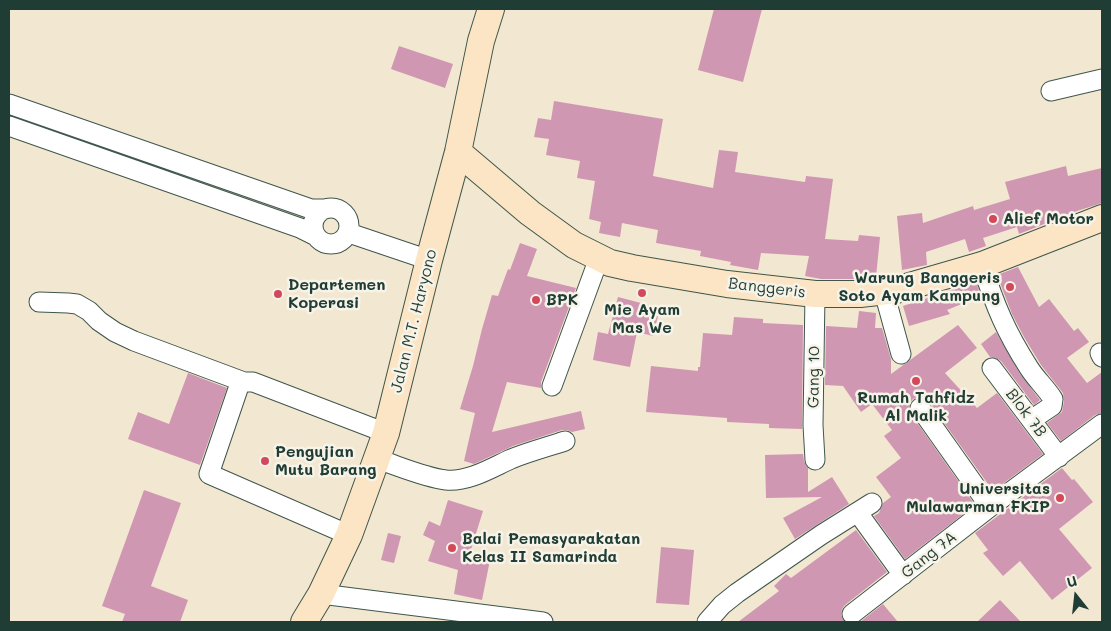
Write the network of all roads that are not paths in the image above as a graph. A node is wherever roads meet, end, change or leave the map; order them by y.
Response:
1 (490, 9) edge
2 (1102, 79) edge
3 (1051, 91) dead end
4 (9, 104) edge
5 (9, 126) edge
6 (458, 152) junction
7 (318, 209) junction
8 (1102, 218) edge
9 (349, 233) junction
10 (314, 235) junction
11 (599, 258) junction
12 (429, 260) junction
13 (982, 265) junction
14 (884, 292) junction
15 (815, 294) junction
16 (39, 302) dead end
17 (901, 354) dead end
18 (992, 368) dead end
19 (244, 382) junction
20 (552, 386) dead end
21 (920, 408) dead end
22 (1031, 420) junction
23 (1102, 424) edge
24 (386, 433) junction
25 (566, 442) dead end
26 (1059, 457) junction
27 (377, 458) junction
28 (815, 460) dead end
29 (990, 507) junction
30 (349, 535) junction
31 (903, 575) junction
32 (321, 594) junction
33 (852, 614) dead end
34 (475, 618) edge
35 (304, 622) edge
36 (543, 622) edge
37 (707, 622) edge

1 - 6 street, Jalan M.T. Haryono
2 - 3 street
4 - 7 street
5 - 10 street
6 - 11 street, Banggeris
6 - 12 street, Jalan M.T. Haryono
7 - 9 street
7 - 10 street
8 - 13 street, Banggeris
9 - 10 street
9 - 12 street
11 - 15 street, Banggeris
11 - 20 street
12 - 24 street, Jalan M.T. Haryono
13 - 14 street, Banggeris
13 - 22 street
14 - 15 street, Banggeris
14 - 17 street
15 - 28 street, Gang 10
16 - 19 street
18 - 22 street, Blok 7B
19 - 24 street
19 - 30 street
21 - 29 street
22 - 26 street, Blok 7B
23 - 26 street, Gang 7A
24 - 27 street, Jalan M.T. Haryono
25 - 27 street
26 - 29 street, Gang 7A
27 - 30 street, Jalan M.T. Haryono
29 - 31 street, Gang 7A
30 - 32 street, Jalan M.T. Haryono
31 - 33 street, Gang 7A
31 - 37 street
32 - 34 street
32 - 35 street, Jalan M.T. Haryono
34 - 36 street

